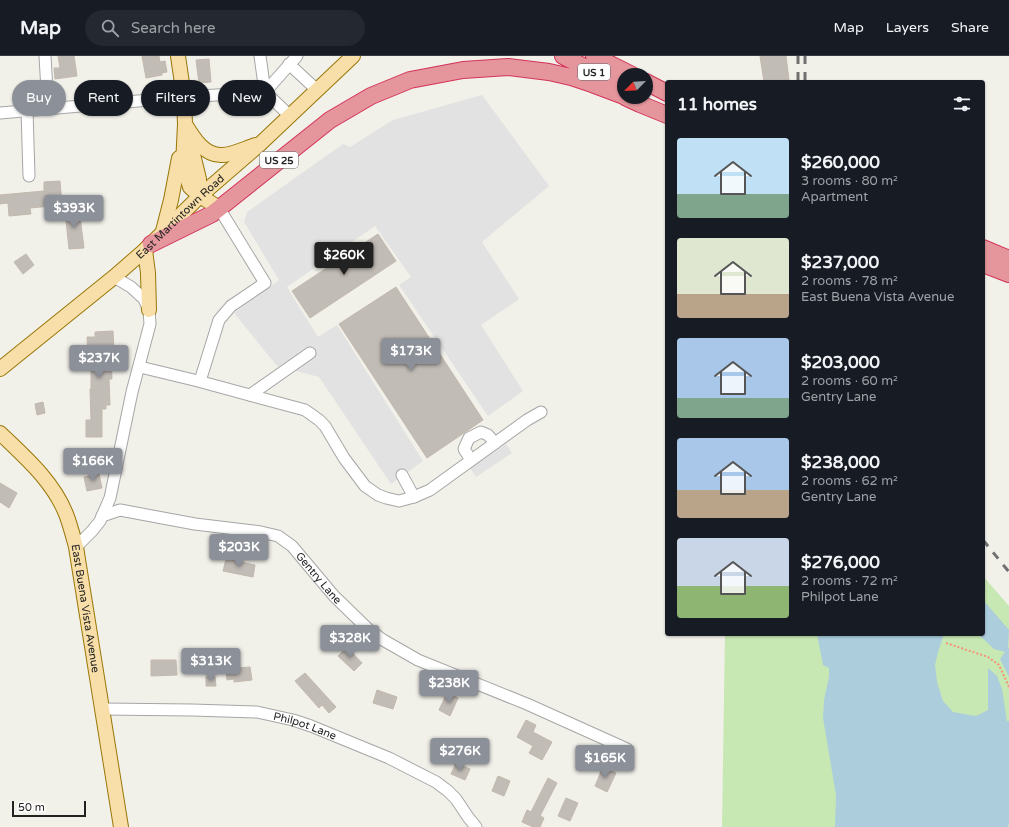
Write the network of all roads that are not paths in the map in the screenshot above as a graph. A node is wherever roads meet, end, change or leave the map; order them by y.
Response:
1 (45, 56) edge
2 (178, 56) edge
3 (260, 56) edge
4 (563, 56) edge
5 (594, 56) edge
6 (351, 57) edge
7 (293, 60) edge
8 (618, 68) edge
9 (46, 80) edge
10 (182, 80) edge
11 (263, 80) edge
12 (275, 80) edge
13 (617, 83) edge
14 (653, 86) edge
15 (318, 90) junction
16 (665, 92) edge
17 (617, 94) edge
18 (141, 100) edge
19 (653, 102) edge
20 (276, 103) edge
21 (640, 104) edge
22 (66, 107) edge
23 (665, 109) edge
24 (12, 112) edge
25 (0, 113) edge
26 (665, 114) edge
27 (27, 116) edge
28 (185, 116) edge
29 (290, 116) junction
30 (185, 124) junction
31 (260, 144) junction
32 (29, 176) dead end
33 (200, 196) junction
34 (219, 208) junction
35 (163, 232) junction
36 (148, 247) junction
37 (985, 249) edge
38 (1009, 259) edge
39 (985, 265) edge
40 (1009, 274) edge
41 (114, 277) junction
42 (149, 310) junction
43 (310, 353) dead end
44 (140, 367) junction
45 (0, 369) edge
46 (200, 381) junction
47 (250, 395) junction
48 (541, 412) dead end
49 (1, 435) edge
50 (495, 443) junction
51 (471, 460) junction
52 (402, 475) dead end
53 (414, 497) junction
54 (102, 516) junction
55 (76, 546) junction
56 (103, 709) junction
57 (627, 749) dead end
58 (121, 827) edge
59 (476, 827) edge

1 - 9 street
2 - 10 main road
3 - 11 street
4 - 13 highway, US 1
5 - 8 highway, US 1
6 - 15 main road, East Martintown Road / US 25
7 - 12 street
7 - 15 street
14 - 16 highway
15 - 29 main road, East Martintown Road / US 25
17 - 34 highway, US 25
18 - 22 street
19 - 23 highway
20 - 29 street
21 - 26 highway, US 25
24 - 25 street
27 - 32 street
28 - 30 main road
29 - 31 main road, East Martintown Road / US 25
30 - 31 main road
30 - 33 main road
30 - 35 main road
31 - 33 main road, East Martintown Road / US 25
33 - 34 main road
33 - 35 main road, East Martintown Road / US 25
34 - 36 highway, US 25
34 - 46 street
35 - 36 main road, East Martintown Road / US 25
36 - 41 main road, East Martintown Road / US 25
36 - 42 main road
37 - 38 highway
39 - 40 highway
41 - 42 street
41 - 45 main road, East Martintown Road / US 25
42 - 44 street, East Buena Vista Avenue
43 - 47 street
44 - 46 street
44 - 54 street, East Buena Vista Avenue
46 - 47 street
47 - 53 street
48 - 50 street
49 - 55 main road
50 - 51 street
50 - 51 street
51 - 53 street
52 - 53 street
54 - 55 street, East Buena Vista Avenue
54 - 57 street, Gentry Lane
55 - 56 main road, East Buena Vista Avenue
56 - 58 main road, East Buena Vista Avenue
56 - 59 street, Philpot Lane

